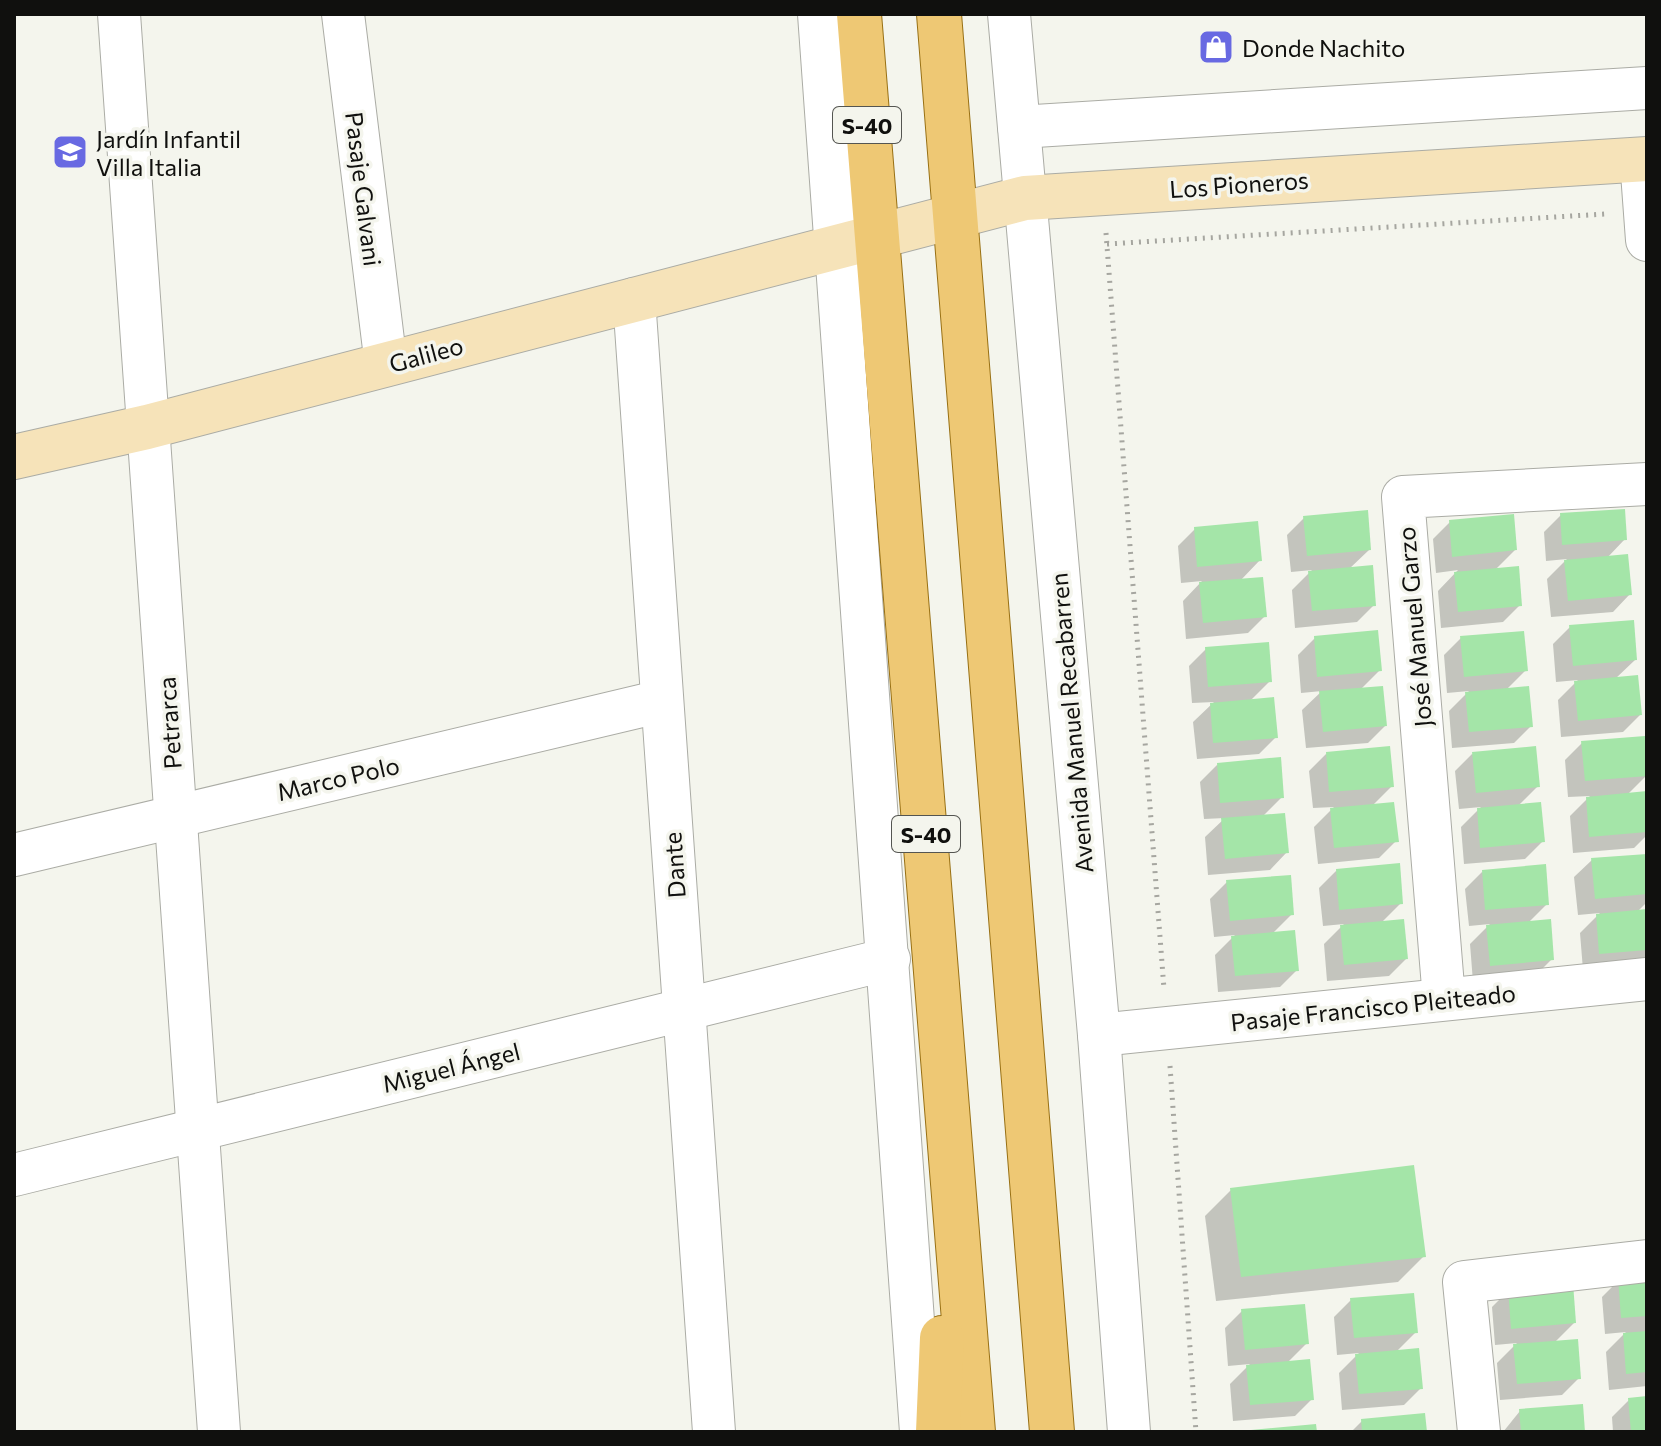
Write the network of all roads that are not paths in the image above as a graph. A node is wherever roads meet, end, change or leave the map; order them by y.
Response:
1 (119, 14) edge
2 (343, 14) edge
3 (819, 14) edge
4 (859, 14) edge
5 (939, 14) edge
6 (1009, 14) edge
7 (1647, 88) edge
8 (1019, 127) junction
9 (1644, 159) edge
10 (1025, 198) junction
11 (954, 214) junction
12 (1646, 226) edge
13 (856, 240) junction
14 (634, 299) junction
15 (386, 365) junction
16 (147, 427) junction
17 (14, 457) edge
18 (1647, 484) edge
19 (662, 701) junction
20 (176, 816) junction
21 (14, 855) edge
22 (889, 959) junction
23 (1647, 979) edge
24 (1444, 999) junction
25 (684, 1010) junction
26 (1099, 1035) junction
27 (197, 1129) junction
28 (951, 1140) junction
29 (14, 1175) edge
30 (1647, 1261) edge
31 (219, 1432) edge
32 (714, 1432) edge
33 (921, 1432) edge
34 (938, 1432) edge
35 (973, 1432) edge
36 (1052, 1432) edge
37 (1129, 1432) edge
38 (1479, 1432) edge

1 - 16 street, Petrarca
2 - 15 street, Pasaje Galvani
3 - 13 street
4 - 13 main road, S-40
5 - 11 main road
6 - 8 street, Avenida Manuel Recabarren
7 - 8 street
8 - 10 street, Avenida Manuel Recabarren
9 - 10 street, Los Pioneros
9 - 12 street
10 - 11 street, Los Pioneros
10 - 26 street, Avenida Manuel Recabarren
11 - 13 street, Los Pioneros
11 - 36 main road
13 - 14 street, Galileo
13 - 22 street
13 - 28 main road, S-40
14 - 15 street, Galileo
14 - 19 street, Dante
15 - 16 street, Galileo
16 - 17 street, Galileo
16 - 20 street, Petrarca
18 - 24 street, José Manuel Garzo
19 - 20 street, Marco Polo
19 - 25 street, Dante
20 - 21 street, Marco Polo
20 - 27 street, Petrarca
22 - 25 street, Miguel Ángel
22 - 33 street
23 - 24 street, Pasaje Francisco Pleiteado
24 - 26 street, Pasaje Francisco Pleiteado
25 - 27 street, Miguel Ángel
25 - 32 street, Dante
26 - 37 street, Avenida Manuel Recabarren
27 - 29 street, Miguel Ángel
27 - 31 street, Petrarca
28 - 34 main road
28 - 35 main road, S-40
30 - 38 street

